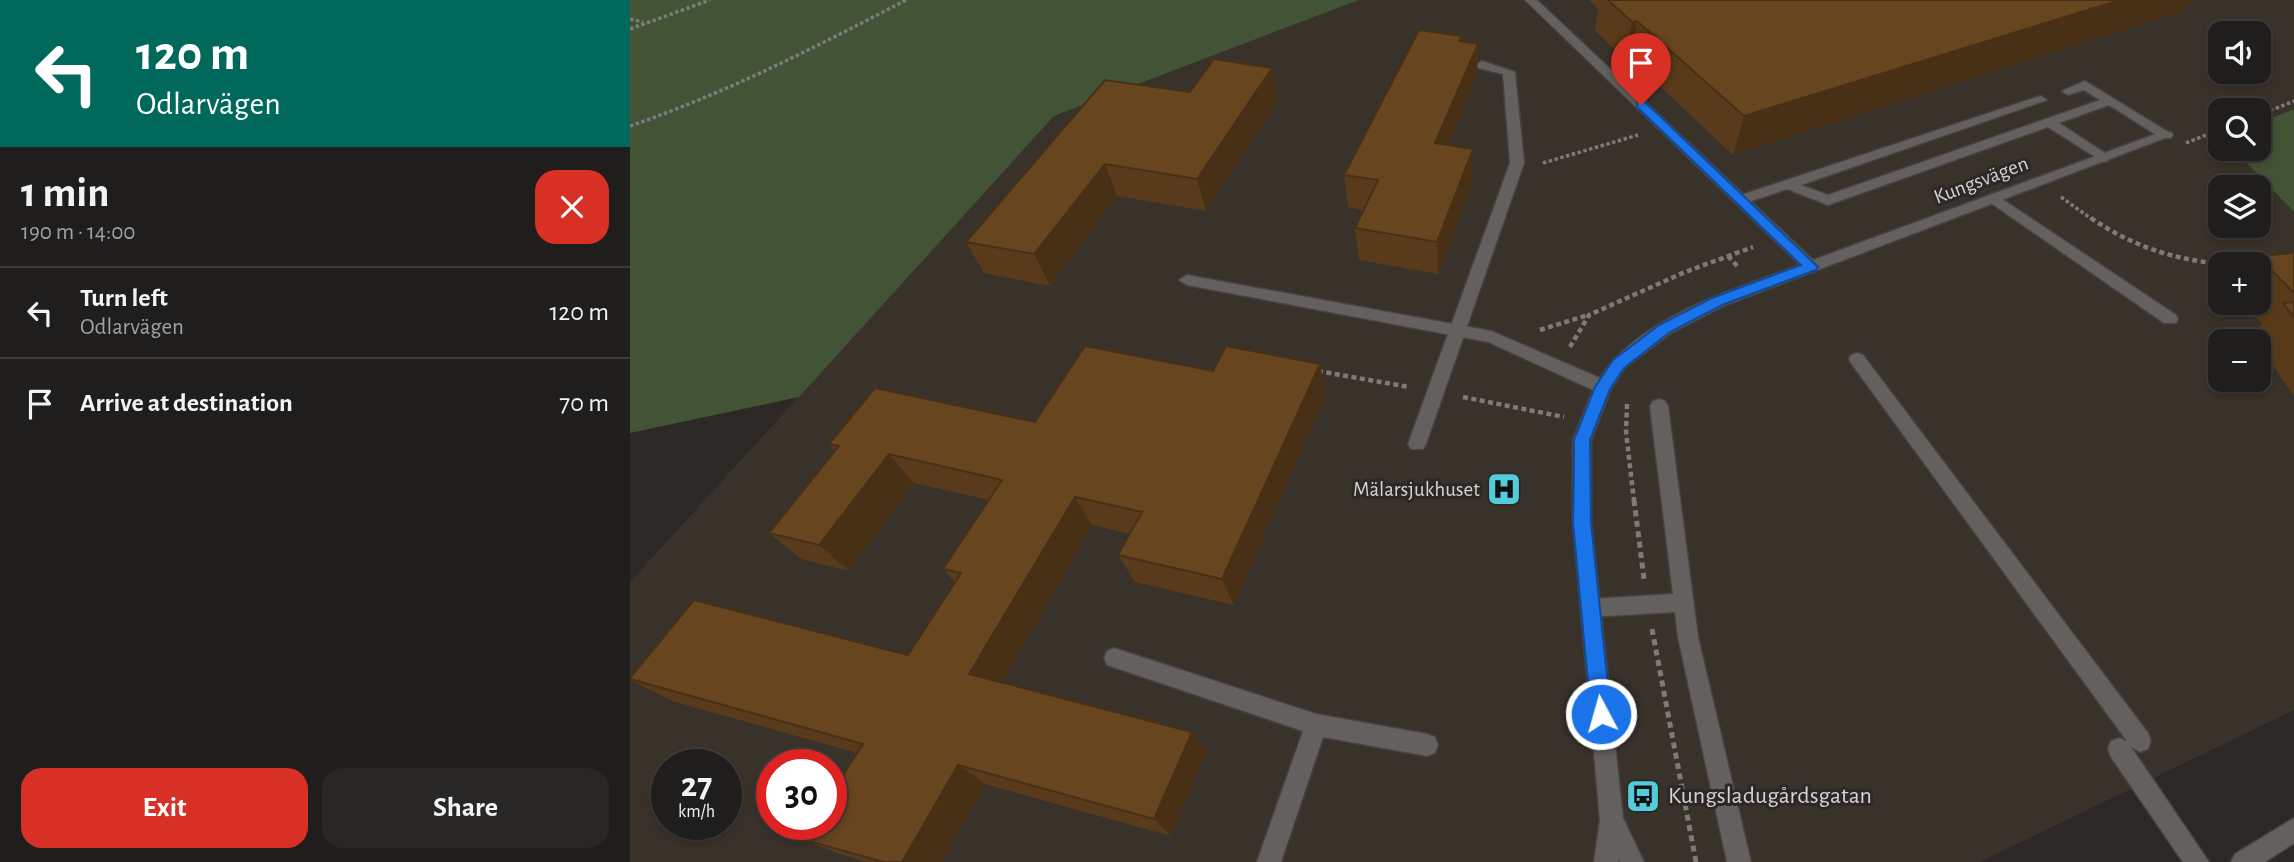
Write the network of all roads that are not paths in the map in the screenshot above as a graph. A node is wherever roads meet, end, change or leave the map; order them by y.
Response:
1 (1531, 0) edge
2 (1482, 65) dead end
3 (2068, 91) dead end
4 (2041, 100) dead end
5 (2109, 101) junction
6 (2049, 122) junction
7 (2104, 158) junction
8 (1786, 184) junction
9 (1993, 198) junction
10 (1740, 200) junction
11 (1811, 267) junction
12 (1187, 280) dead end
13 (2171, 318) dead end
14 (1459, 331) junction
15 (1857, 359) dead end
16 (1603, 387) junction
17 (1659, 407) dead end
18 (1417, 444) dead end
19 (1684, 602) junction
20 (1590, 608) junction
21 (1114, 658) dead end
22 (1316, 725) junction
23 (1427, 746) dead end
24 (1612, 820) junction
25 (2294, 830) edge
26 (1269, 862) edge
27 (1606, 862) edge
28 (1632, 862) edge
29 (1739, 862) edge
30 (2197, 862) edge
31 (2243, 862) edge

1 - 10 street
2 - 14 street
3 - 5 street
4 - 8 street
5 - 6 street
5 - 7 street, Kungsvägen
6 - 7 street
6 - 8 street
7 - 9 street, Kungsvägen
8 - 10 street
9 - 11 street, Kungsvägen
9 - 13 street
10 - 11 street
11 - 16 street
12 - 14 street
14 - 16 street
14 - 18 street
15 - 30 street
16 - 20 street
17 - 19 street
19 - 20 street
19 - 29 street
20 - 24 street
21 - 22 street
22 - 23 street
22 - 26 street
24 - 27 street
24 - 28 street
25 - 31 street

